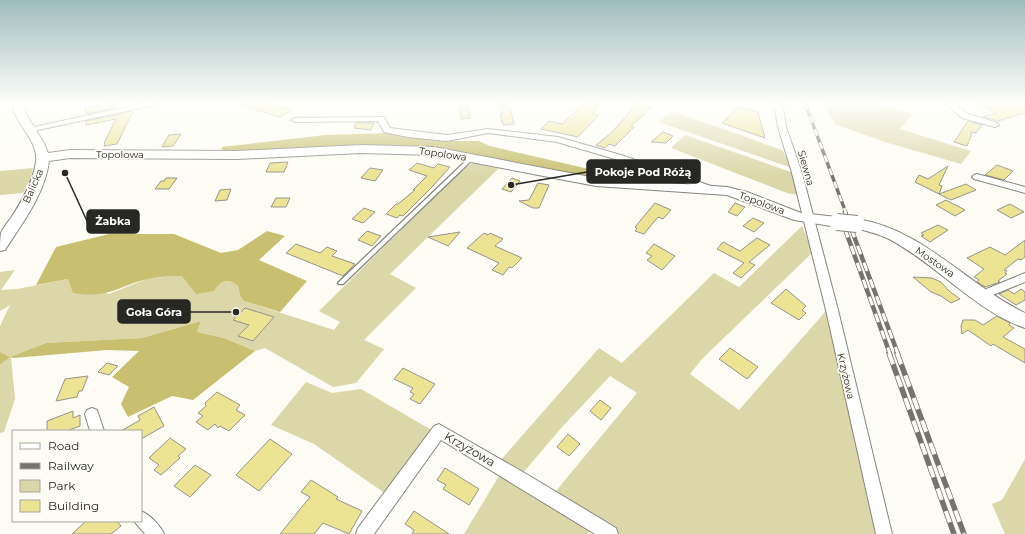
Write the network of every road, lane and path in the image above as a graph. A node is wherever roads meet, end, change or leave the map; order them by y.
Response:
1 (38, 128) edge
2 (386, 128) edge
3 (782, 128) edge
4 (29, 130) joint
5 (43, 158) junction
6 (472, 158) junction
7 (977, 177) dead end
8 (711, 189) junction
9 (1025, 190) edge
10 (808, 218) junction
11 (837, 222) joint
12 (0, 246) edge
13 (1025, 277) edge
14 (341, 283) dead end
15 (983, 295) junction
16 (1025, 321) edge
17 (92, 414) dead end
18 (97, 430) edge
19 (142, 520) edge
20 (156, 534) edge
21 (364, 534) edge
22 (610, 534) edge
23 (884, 534) edge

1 - 4 street
2 - 8 street
3 - 10 street, Siewna
4 - 5 street, Balicka
5 - 6 street, Topolowa
5 - 12 street, Balicka
6 - 8 street, Topolowa
6 - 14 lane
7 - 9 street
8 - 10 street, Topolowa
10 - 11 street, Topolowa
10 - 23 street, Krzyżowa
11 - 15 street, Mostowa, bridge
13 - 15 street
15 - 16 street, Mostowa
17 - 18 street
19 - 20 street
21 - 22 street, Krzyżowa

